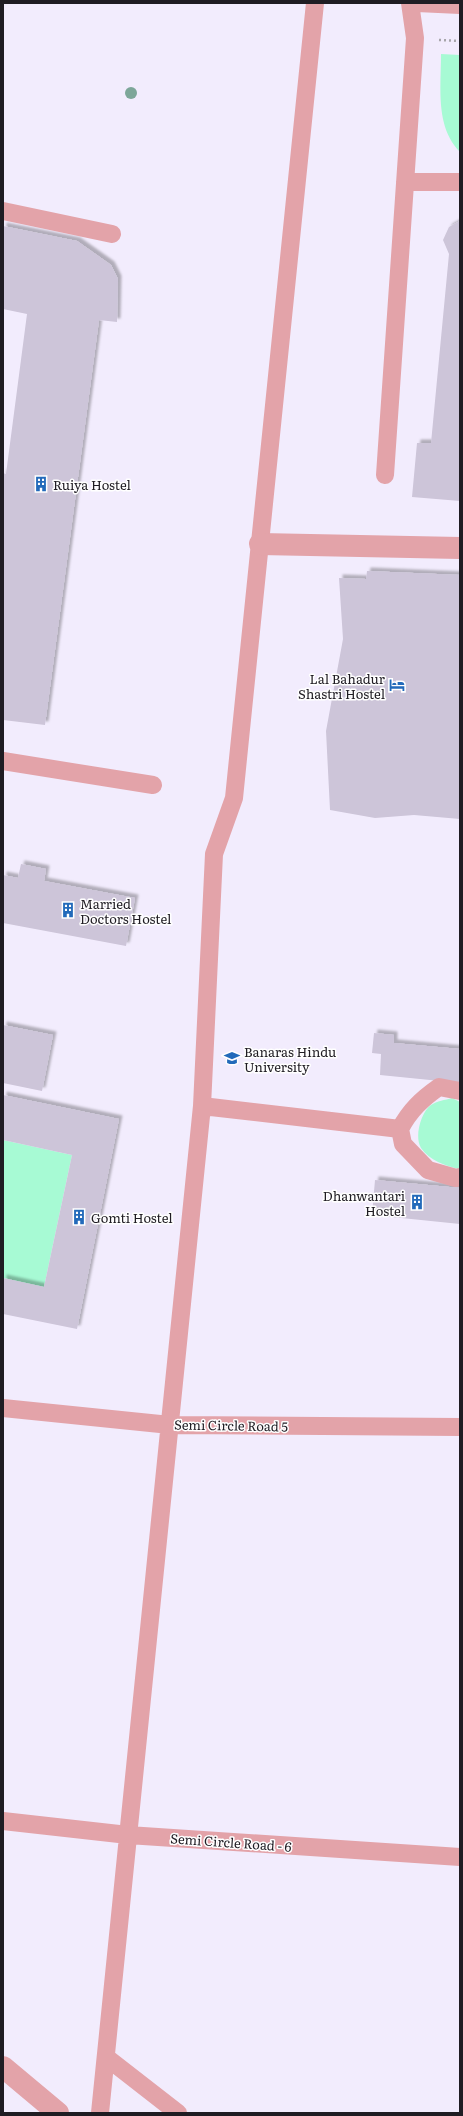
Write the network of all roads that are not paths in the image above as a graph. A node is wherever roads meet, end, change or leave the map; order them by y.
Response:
1 (315, 3) edge
2 (410, 3) edge
3 (417, 3) edge
4 (460, 4) edge
5 (405, 182) junction
6 (460, 182) edge
7 (3, 211) edge
8 (112, 234) dead end
9 (385, 475) dead end
10 (260, 544) junction
11 (460, 548) edge
12 (3, 761) edge
13 (153, 785) dead end
14 (460, 1091) edge
15 (202, 1106) junction
16 (400, 1128) junction
17 (460, 1177) edge
18 (3, 1408) edge
19 (170, 1425) junction
20 (460, 1427) edge
21 (3, 1821) edge
22 (128, 1835) junction
23 (460, 1857) edge
24 (106, 2057) junction
25 (3, 2067) edge
26 (58, 2113) edge
27 (100, 2113) edge
28 (178, 2113) edge

1 - 10 lane
2 - 5 lane
3 - 4 lane
5 - 6 lane
5 - 9 lane
7 - 8 lane
10 - 11 street
10 - 15 lane
12 - 13 lane
14 - 16 lane
15 - 16 lane
15 - 19 lane
16 - 17 lane
18 - 19 lane, Semi Circle Road 5
19 - 20 lane, Semi Circle Road 5
19 - 22 lane
21 - 22 lane, Semi Circle Road - 6
22 - 23 lane, Semi Circle Road - 6
22 - 24 lane
24 - 27 lane
24 - 28 lane
25 - 26 street

